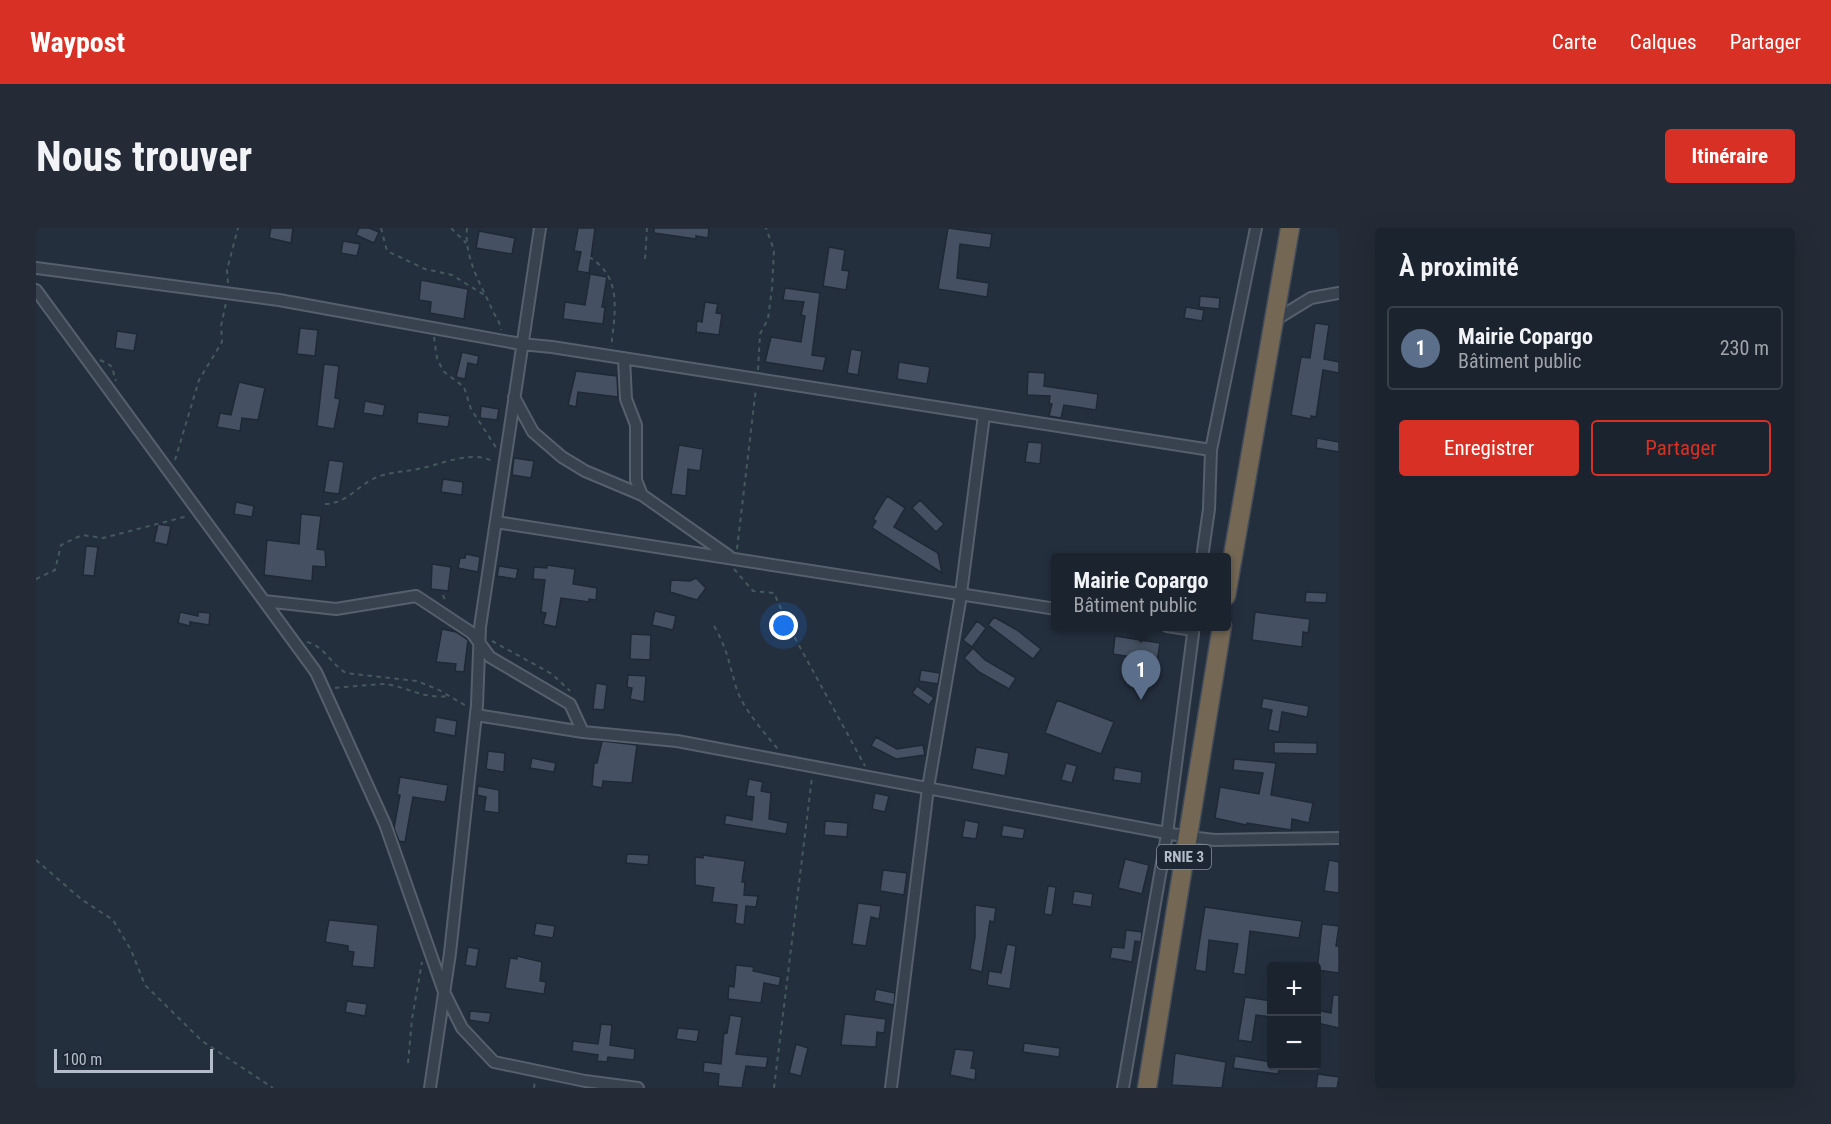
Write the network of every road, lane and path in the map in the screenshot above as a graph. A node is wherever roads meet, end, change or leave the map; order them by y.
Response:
1 (238, 228) edge
2 (381, 228) edge
3 (451, 228) edge
4 (467, 228) edge
5 (540, 228) edge
6 (647, 228) edge
7 (766, 228) edge
8 (1256, 228) edge
9 (1290, 228) edge
10 (466, 243) junction
11 (588, 257) dead end
12 (645, 260) dead end
13 (36, 268) edge
14 (36, 290) edge
15 (1339, 293) edge
16 (228, 294) junction
17 (486, 297) junction
18 (1275, 320) junction
19 (429, 328) junction
20 (504, 341) junction
21 (521, 344) junction
22 (610, 356) junction
23 (96, 358) dead end
24 (624, 358) junction
25 (757, 379) junction
26 (117, 384) dead end
27 (514, 397) junction
28 (984, 415) junction
29 (1211, 450) junction
30 (168, 456) dead end
31 (504, 469) junction
32 (642, 495) junction
33 (325, 504) dead end
34 (200, 513) junction
35 (496, 522) junction
36 (1203, 553) edge
37 (735, 559) junction
38 (1231, 573) edge
39 (36, 579) edge
40 (961, 594) junction
41 (443, 595) dead end
42 (264, 601) junction
43 (452, 607) dead end
44 (1051, 608) edge
45 (714, 626) dead end
46 (480, 630) junction
47 (1193, 631) edge
48 (1221, 631) edge
49 (302, 642) dead end
50 (479, 644) junction
51 (323, 689) junction
52 (449, 696) junction
53 (572, 696) dead end
54 (476, 715) junction
55 (583, 732) junction
56 (781, 760) junction
57 (813, 765) junction
58 (872, 776) junction
59 (928, 788) junction
60 (1167, 834) junction
61 (1188, 837) junction
62 (1339, 838) edge
63 (36, 860) edge
64 (422, 959) dead end
65 (444, 992) junction
66 (408, 1064) dead end
67 (273, 1088) edge
68 (430, 1088) edge
69 (638, 1088) edge
70 (774, 1088) edge
71 (891, 1088) edge
72 (1123, 1088) edge
73 (1147, 1088) edge

1 - 16 path
2 - 17 path
3 - 10 path
4 - 10 path
5 - 21 street
6 - 12 path
7 - 25 path
8 - 29 street
9 - 18 highway
10 - 17 path
11 - 22 path
13 - 16 street
14 - 34 street
15 - 18 street
16 - 19 street
16 - 30 path
17 - 20 path
18 - 38 highway
19 - 20 street
19 - 31 path
20 - 21 street
21 - 22 street
21 - 27 street
22 - 24 street
23 - 26 path
24 - 25 street
24 - 32 street
25 - 28 street
25 - 37 path
27 - 31 street
27 - 32 street
28 - 29 street
28 - 40 street
29 - 36 street
31 - 33 path
31 - 35 street
32 - 37 street
34 - 39 path
34 - 42 street
35 - 37 street
35 - 46 street
37 - 40 street
37 - 58 path
40 - 44 street
40 - 59 street
41 - 43 path
42 - 50 street
42 - 51 street
45 - 56 path
46 - 50 street
46 - 53 path
47 - 60 street
48 - 61 highway, RNIE 3
49 - 52 path
50 - 54 street
50 - 55 street
51 - 52 path
51 - 65 street
52 - 54 path
54 - 55 street
54 - 65 street
55 - 56 street
56 - 57 street
57 - 58 street
57 - 70 path
58 - 59 street
59 - 60 street
59 - 71 street
60 - 61 street
60 - 72 street
61 - 62 street
61 - 73 highway, RNIE 3
63 - 67 path
64 - 66 path
65 - 68 street
65 - 69 street

